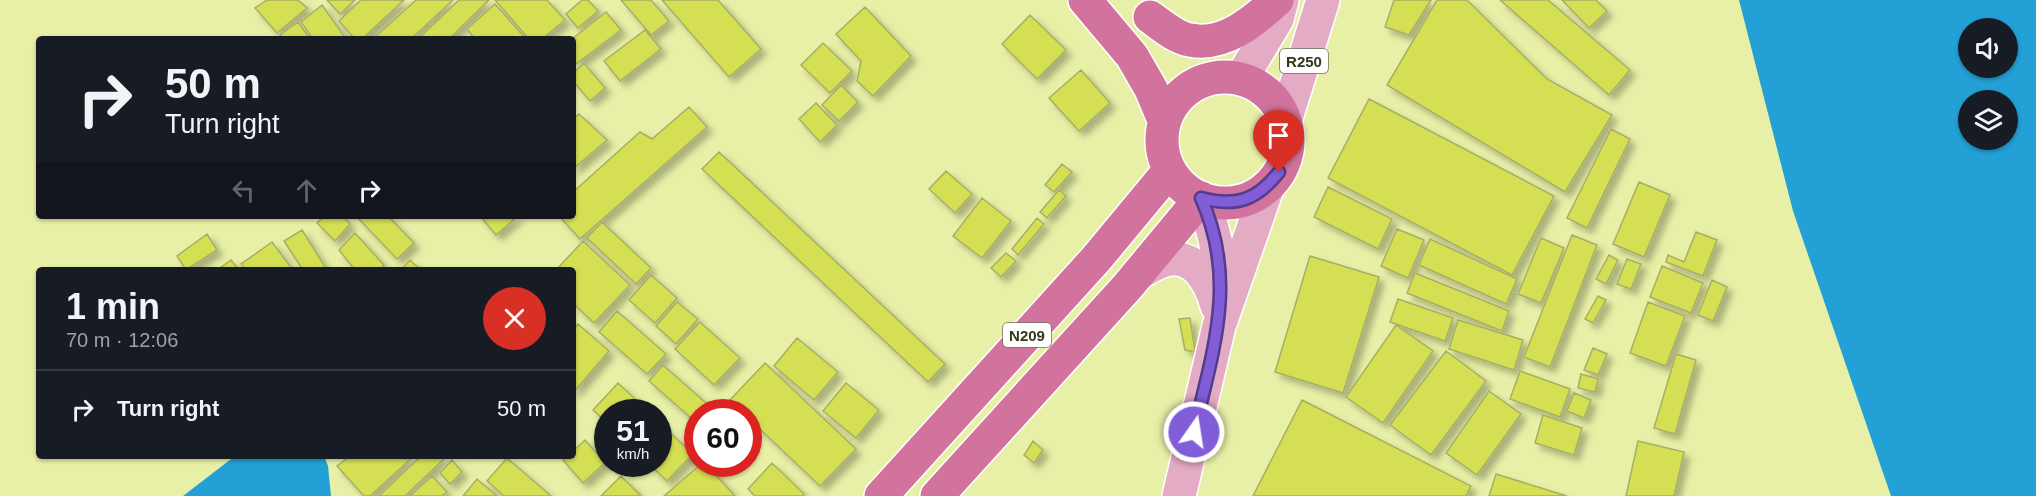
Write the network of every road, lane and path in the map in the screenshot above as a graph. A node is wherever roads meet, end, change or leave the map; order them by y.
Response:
1 (1085, 0) edge
2 (1277, 0) edge
3 (1282, 0) edge
4 (1323, 0) edge
5 (1142, 9) edge
6 (1207, 79) junction
7 (1241, 79) junction
8 (1164, 120) junction
9 (1285, 121) junction
10 (1169, 171) junction
11 (1268, 186) junction
12 (1201, 198) junction
13 (1139, 273) junction
14 (1219, 326) junction
15 (881, 496) edge
16 (937, 496) edge
17 (1179, 496) edge

1 - 8 highway
2 - 5 highway
3 - 7 main road, R250
4 - 9 main road, R250
5 - 6 highway
6 - 7 highway
6 - 8 highway
7 - 9 highway
8 - 10 highway
9 - 11 highway
10 - 12 highway
10 - 15 highway, N209
11 - 12 highway
11 - 14 main road
12 - 13 highway, N209
12 - 14 main road
13 - 14 main road
13 - 16 highway, N209
14 - 17 main road

